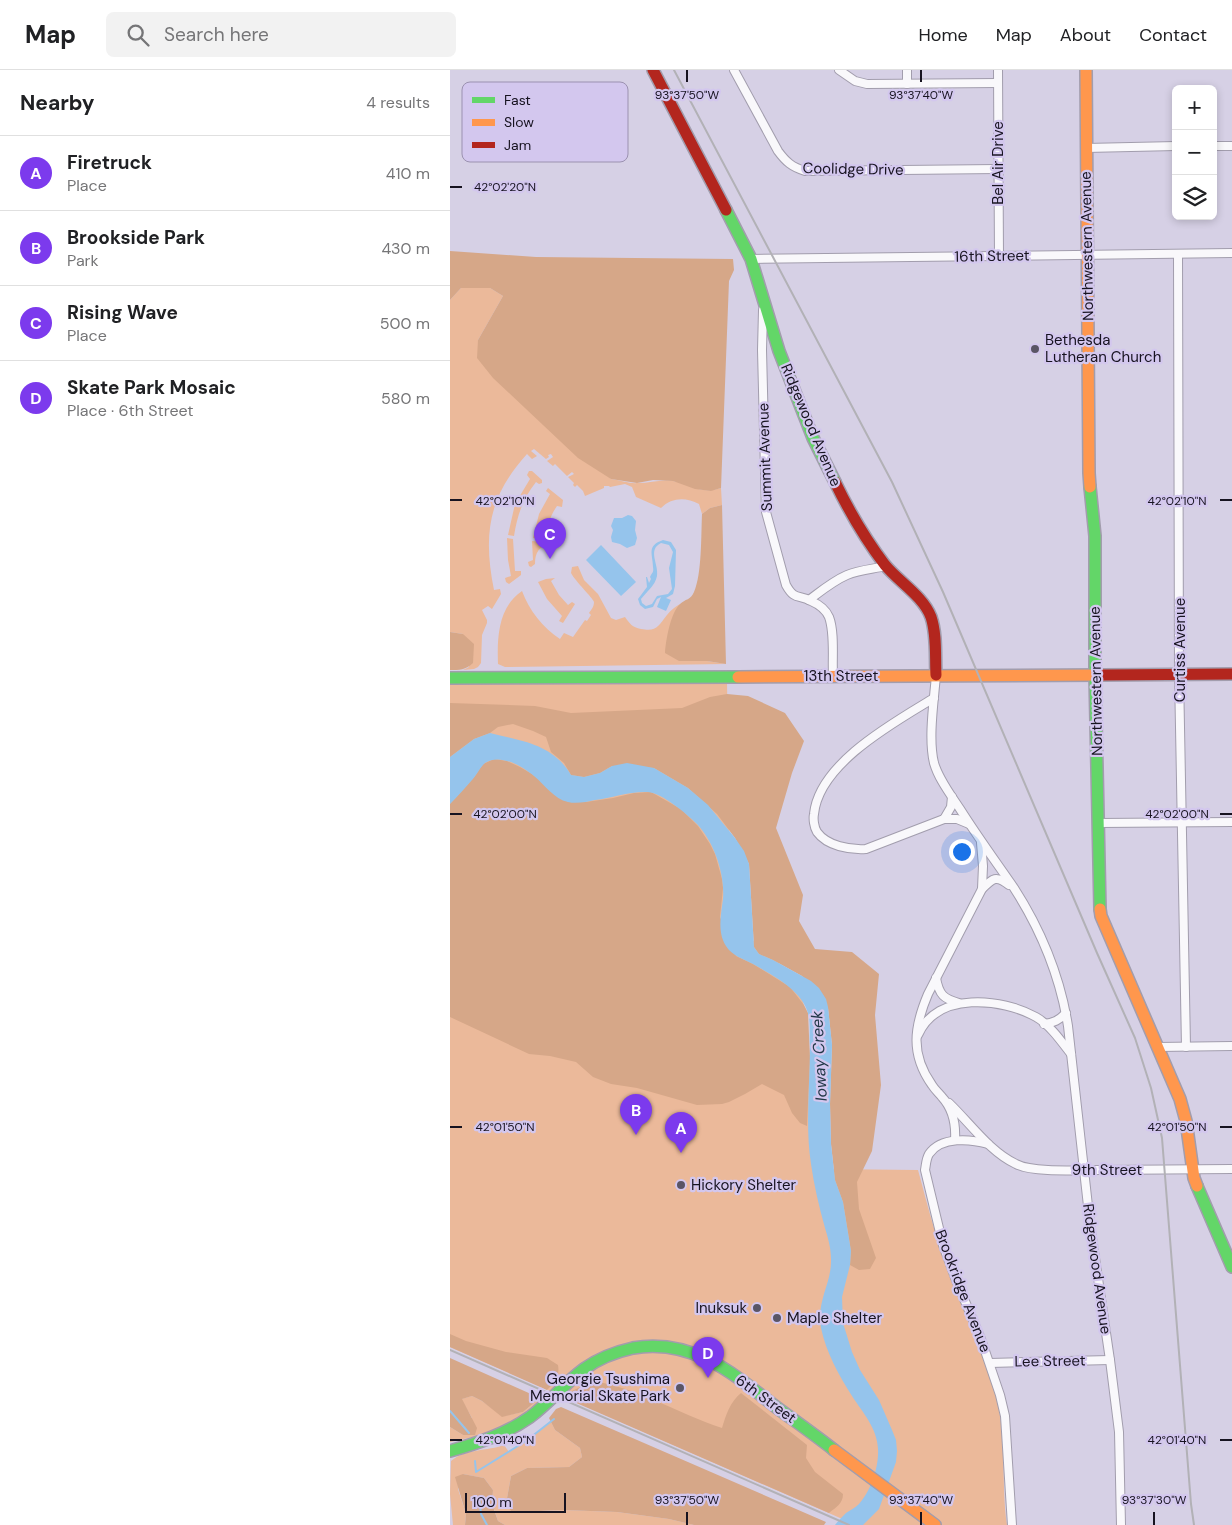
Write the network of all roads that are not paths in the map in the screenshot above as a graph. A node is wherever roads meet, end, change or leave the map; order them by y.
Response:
1 (653, 70) edge
2 (734, 70) edge
3 (839, 70) edge
4 (907, 70) edge
5 (998, 70) edge
6 (1086, 70) edge
7 (998, 83) junction
8 (907, 84) junction
9 (1172, 146) edge
10 (1217, 146) edge
11 (1232, 146) edge
12 (1086, 148) junction
13 (998, 169) junction
14 (1232, 253) edge
15 (1178, 254) junction
16 (1087, 255) junction
17 (999, 256) junction
18 (752, 259) junction
19 (763, 298) junction
20 (886, 566) junction
21 (809, 600) junction
22 (1180, 674) junction
23 (1232, 674) edge
24 (936, 675) junction
25 (1095, 675) junction
26 (833, 676) junction
27 (450, 678) edge
28 (934, 698) junction
29 (952, 797) junction
30 (944, 819) junction
31 (1182, 822) junction
32 (1232, 822) edge
33 (1099, 823) junction
34 (969, 824) junction
35 (981, 843) junction
36 (1014, 888) junction
37 (982, 889) junction
38 (936, 978) junction
39 (961, 1004) junction
40 (1066, 1013) junction
41 (1044, 1024) junction
42 (916, 1039) junction
43 (1232, 1046) edge
44 (1158, 1047) junction
45 (1186, 1047) junction
46 (1071, 1054) junction
47 (944, 1098) junction
48 (955, 1140) junction
49 (988, 1144) junction
50 (1192, 1169) junction
51 (1232, 1169) edge
52 (1084, 1170) junction
53 (1232, 1266) edge
54 (1110, 1360) junction
55 (990, 1363) junction
56 (450, 1445) edge
57 (469, 1445) junction
58 (450, 1451) edge
59 (935, 1525) edge
60 (1012, 1525) edge
61 (1121, 1525) edge

1 - 18 street, Ridgewood Avenue
2 - 13 street, Coolidge Drive
3 - 8 street
4 - 8 street
5 - 7 street, Bel Air Drive
6 - 12 street, Northwestern Avenue
7 - 8 street
7 - 13 street, Bel Air Drive
9 - 12 street
10 - 11 street
12 - 16 street, Northwestern Avenue
13 - 17 street, Bel Air Drive
14 - 15 street, 16th Street
15 - 16 street, 16th Street
15 - 22 street, Curtiss Avenue
16 - 17 street, 16th Street
16 - 25 street, Northwestern Avenue
17 - 18 street, 16th Street
18 - 19 street, Ridgewood Avenue
19 - 20 street, Ridgewood Avenue
19 - 21 street, Summit Avenue
20 - 21 street
20 - 24 street, Ridgewood Avenue
21 - 26 street, Summit Avenue
22 - 23 street, 13th Street
22 - 25 street, 13th Street
22 - 31 street, Curtiss Avenue
24 - 25 street, 13th Street
24 - 26 street, 13th Street
24 - 28 street, Ridgewood Avenue
25 - 33 street, Northwestern Avenue
26 - 27 street, 13th Street
28 - 29 street, Ridgewood Avenue
28 - 30 street
29 - 30 street
29 - 34 street, Ridgewood Avenue
30 - 34 street
31 - 32 street
31 - 33 street
31 - 45 street, Curtiss Avenue
33 - 44 street, Northwestern Avenue
34 - 35 street, Ridgewood Avenue
35 - 36 street, Ridgewood Avenue
35 - 37 street
36 - 37 street
36 - 40 street, Ridgewood Avenue
37 - 38 street
38 - 39 street
38 - 42 street
39 - 41 street
39 - 42 street
40 - 41 street
40 - 46 street, Ridgewood Avenue
41 - 46 street
42 - 47 street
43 - 45 street
44 - 45 street
44 - 50 street, Northwestern Avenue
46 - 52 street, Ridgewood Avenue
47 - 48 street
47 - 49 street, 9th Street
48 - 49 street, 9th Street
48 - 55 street, Brookridge Avenue
49 - 52 street, 9th Street
50 - 51 street, 9th Street
50 - 52 street, 9th Street
50 - 53 street, Northwestern Avenue
52 - 54 street, Ridgewood Avenue
54 - 55 street, Lee Street
54 - 61 street, Ridgewood Avenue
55 - 60 street, Brookridge Avenue
56 - 57 street
57 - 58 street, 6th Street
57 - 59 street, 6th Street

